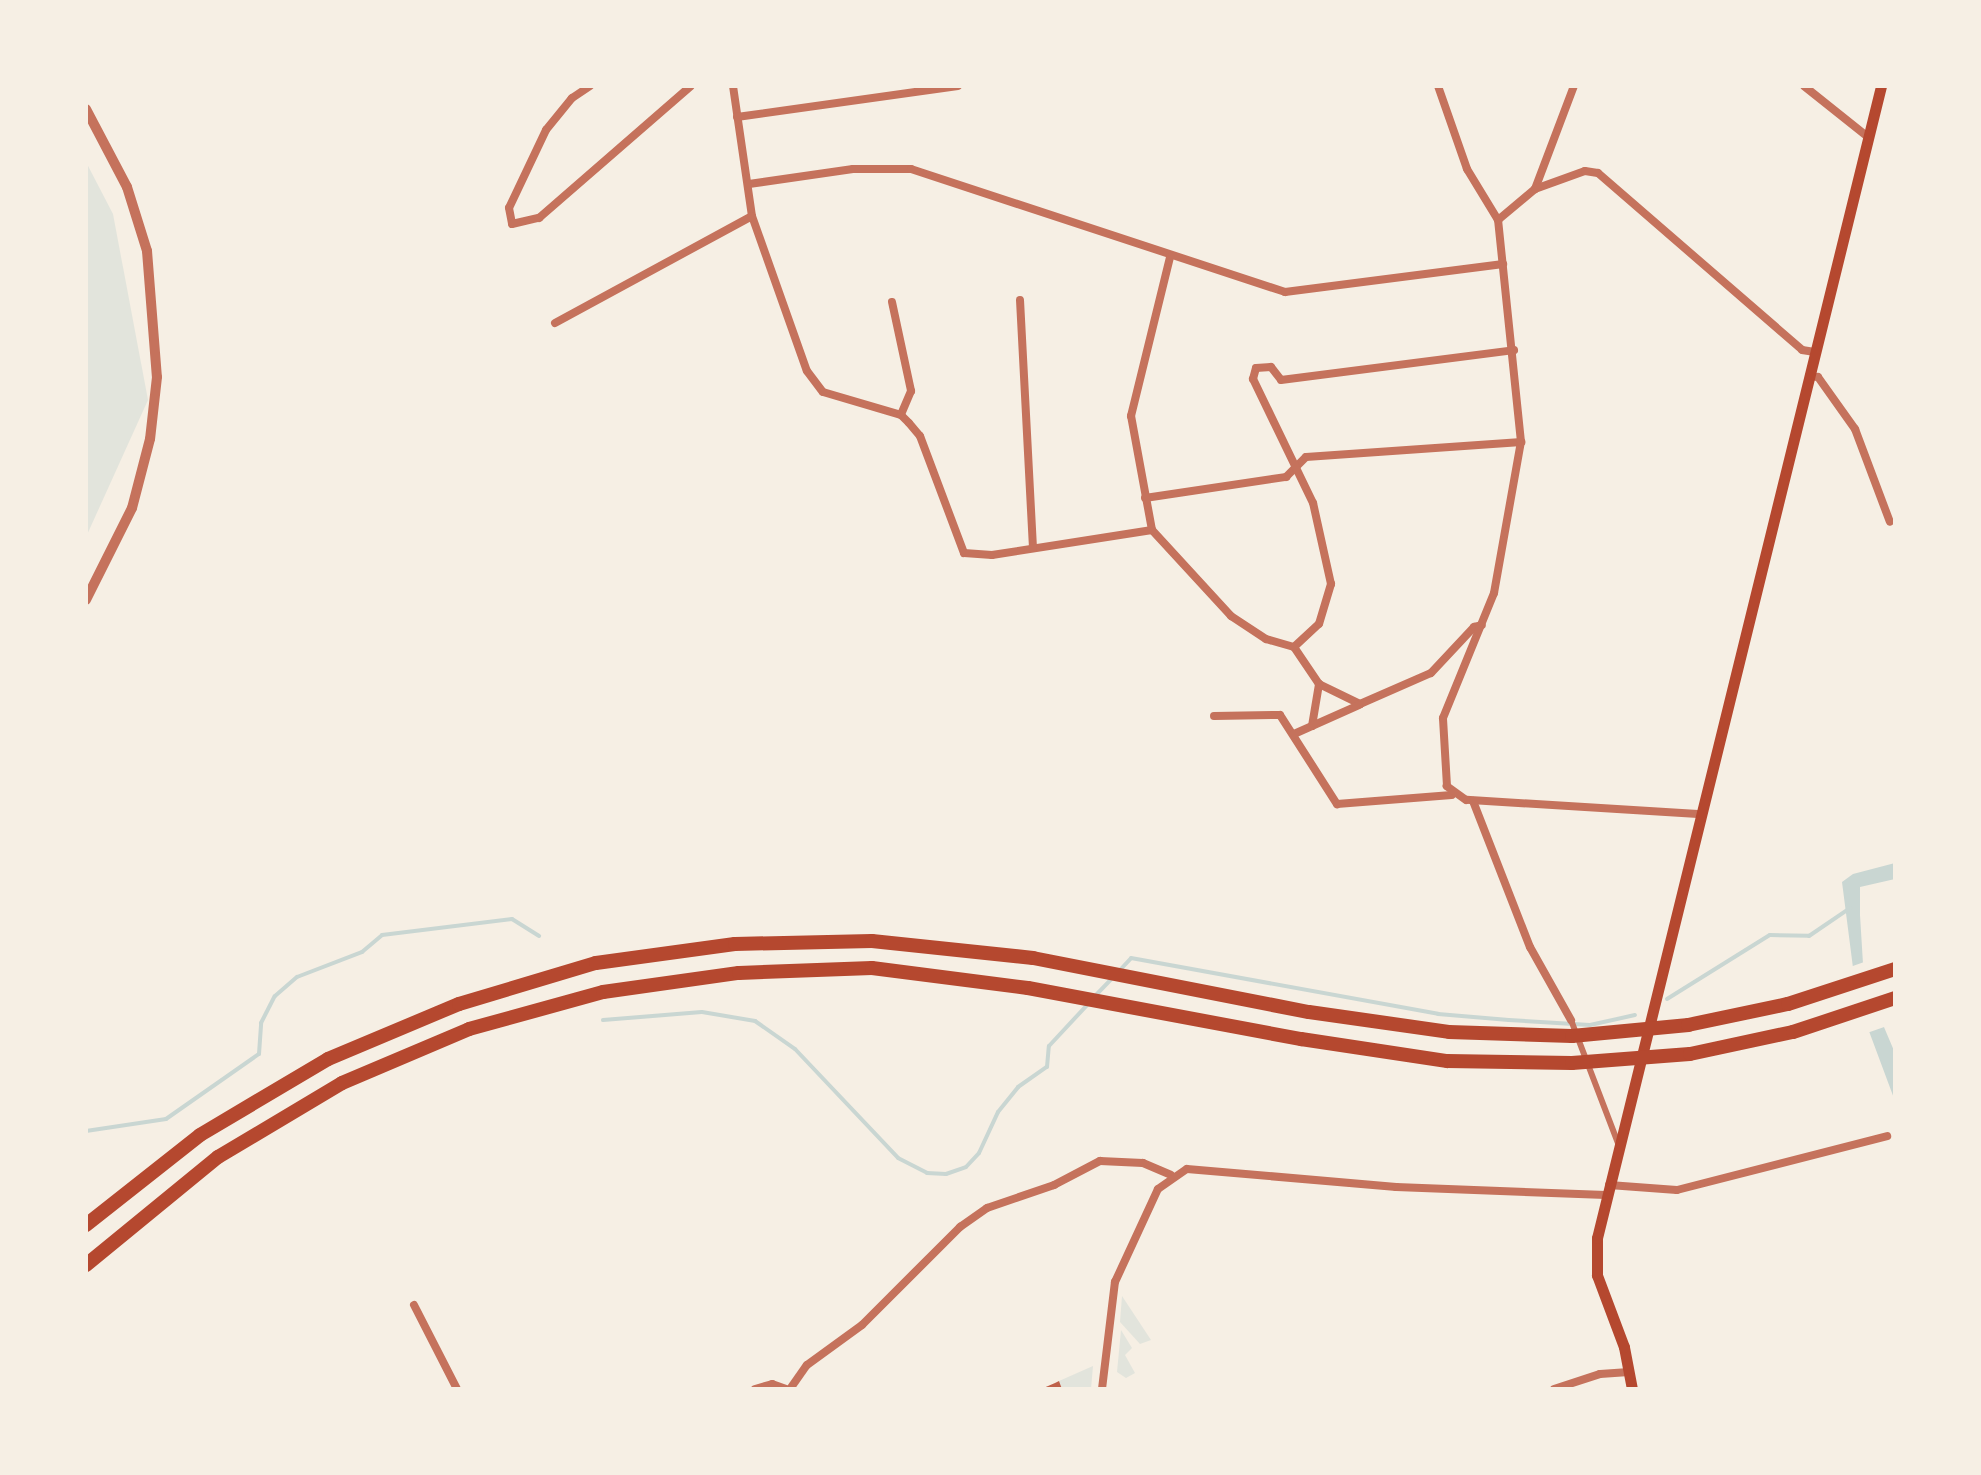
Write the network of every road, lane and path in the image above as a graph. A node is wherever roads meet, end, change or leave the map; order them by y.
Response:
1 (590, 86) edge
2 (691, 86) edge
3 (733, 86) edge
4 (958, 86) edge
5 (1438, 86) edge
6 (1574, 86) edge
7 (1804, 86) edge
8 (1881, 86) edge
9 (86, 109) edge
10 (737, 117) junction
11 (1868, 137) junction
12 (749, 184) junction
13 (1535, 189) junction
14 (752, 216) junction
15 (1498, 220) junction
16 (1170, 257) junction
17 (1503, 264) junction
18 (1020, 300) dead end
19 (892, 302) dead end
20 (555, 323) dead end
21 (1514, 350) junction
22 (1815, 352) junction
23 (1809, 376) junction
24 (901, 415) junction
25 (1521, 442) junction
26 (1296, 467) junction
27 (1145, 498) junction
28 (1890, 522) dead end
29 (1152, 530) junction
30 (1033, 548) junction
31 (86, 600) edge
32 (1482, 625) junction
33 (1294, 647) junction
34 (1319, 684) junction
35 (1360, 704) junction
36 (1214, 716) dead end
37 (1312, 726) junction
38 (1294, 734) junction
39 (1452, 795) junction
40 (1473, 801) junction
41 (1698, 814) junction
42 (1895, 969) edge
43 (1895, 998) edge
44 (1572, 1024) joint
45 (1887, 1136) dead end
46 (1618, 1143) junction
47 (1171, 1175) junction
48 (1607, 1190) junction
49 (86, 1225) edge
50 (86, 1265) edge
51 (414, 1305) dead end
52 (1629, 1372) junction
53 (457, 1389) edge
54 (755, 1389) edge
55 (788, 1389) edge
56 (1102, 1389) edge
57 (1554, 1389) edge
58 (1632, 1389) edge

1 - 2 street
3 - 10 street
4 - 10 street
5 - 15 street
6 - 13 street
7 - 11 street
8 - 11 main road
9 - 31 street
10 - 12 street
11 - 22 main road
12 - 14 street
12 - 16 street
13 - 15 street
13 - 22 street
14 - 20 street
14 - 24 street
15 - 17 street
16 - 17 street
16 - 27 street
17 - 21 street
18 - 30 street
19 - 24 street
21 - 25 street
21 - 26 street
22 - 23 main road
23 - 28 street
23 - 41 main road
24 - 30 street
25 - 26 street
25 - 32 street
26 - 27 street
26 - 33 street
27 - 29 street
29 - 30 street
29 - 33 street
32 - 35 street
32 - 39 street
33 - 34 street
34 - 35 street
34 - 37 street
35 - 37 street
36 - 38 street
37 - 38 street
38 - 39 street
39 - 40 street
40 - 41 street
40 - 44 street
41 - 46 main road
42 - 49 highway
43 - 50 highway
44 - 46 street
45 - 48 street
46 - 48 main road
47 - 48 street
47 - 55 street
47 - 56 street
48 - 52 main road
51 - 53 street
52 - 57 street
52 - 58 main road
54 - 55 street

